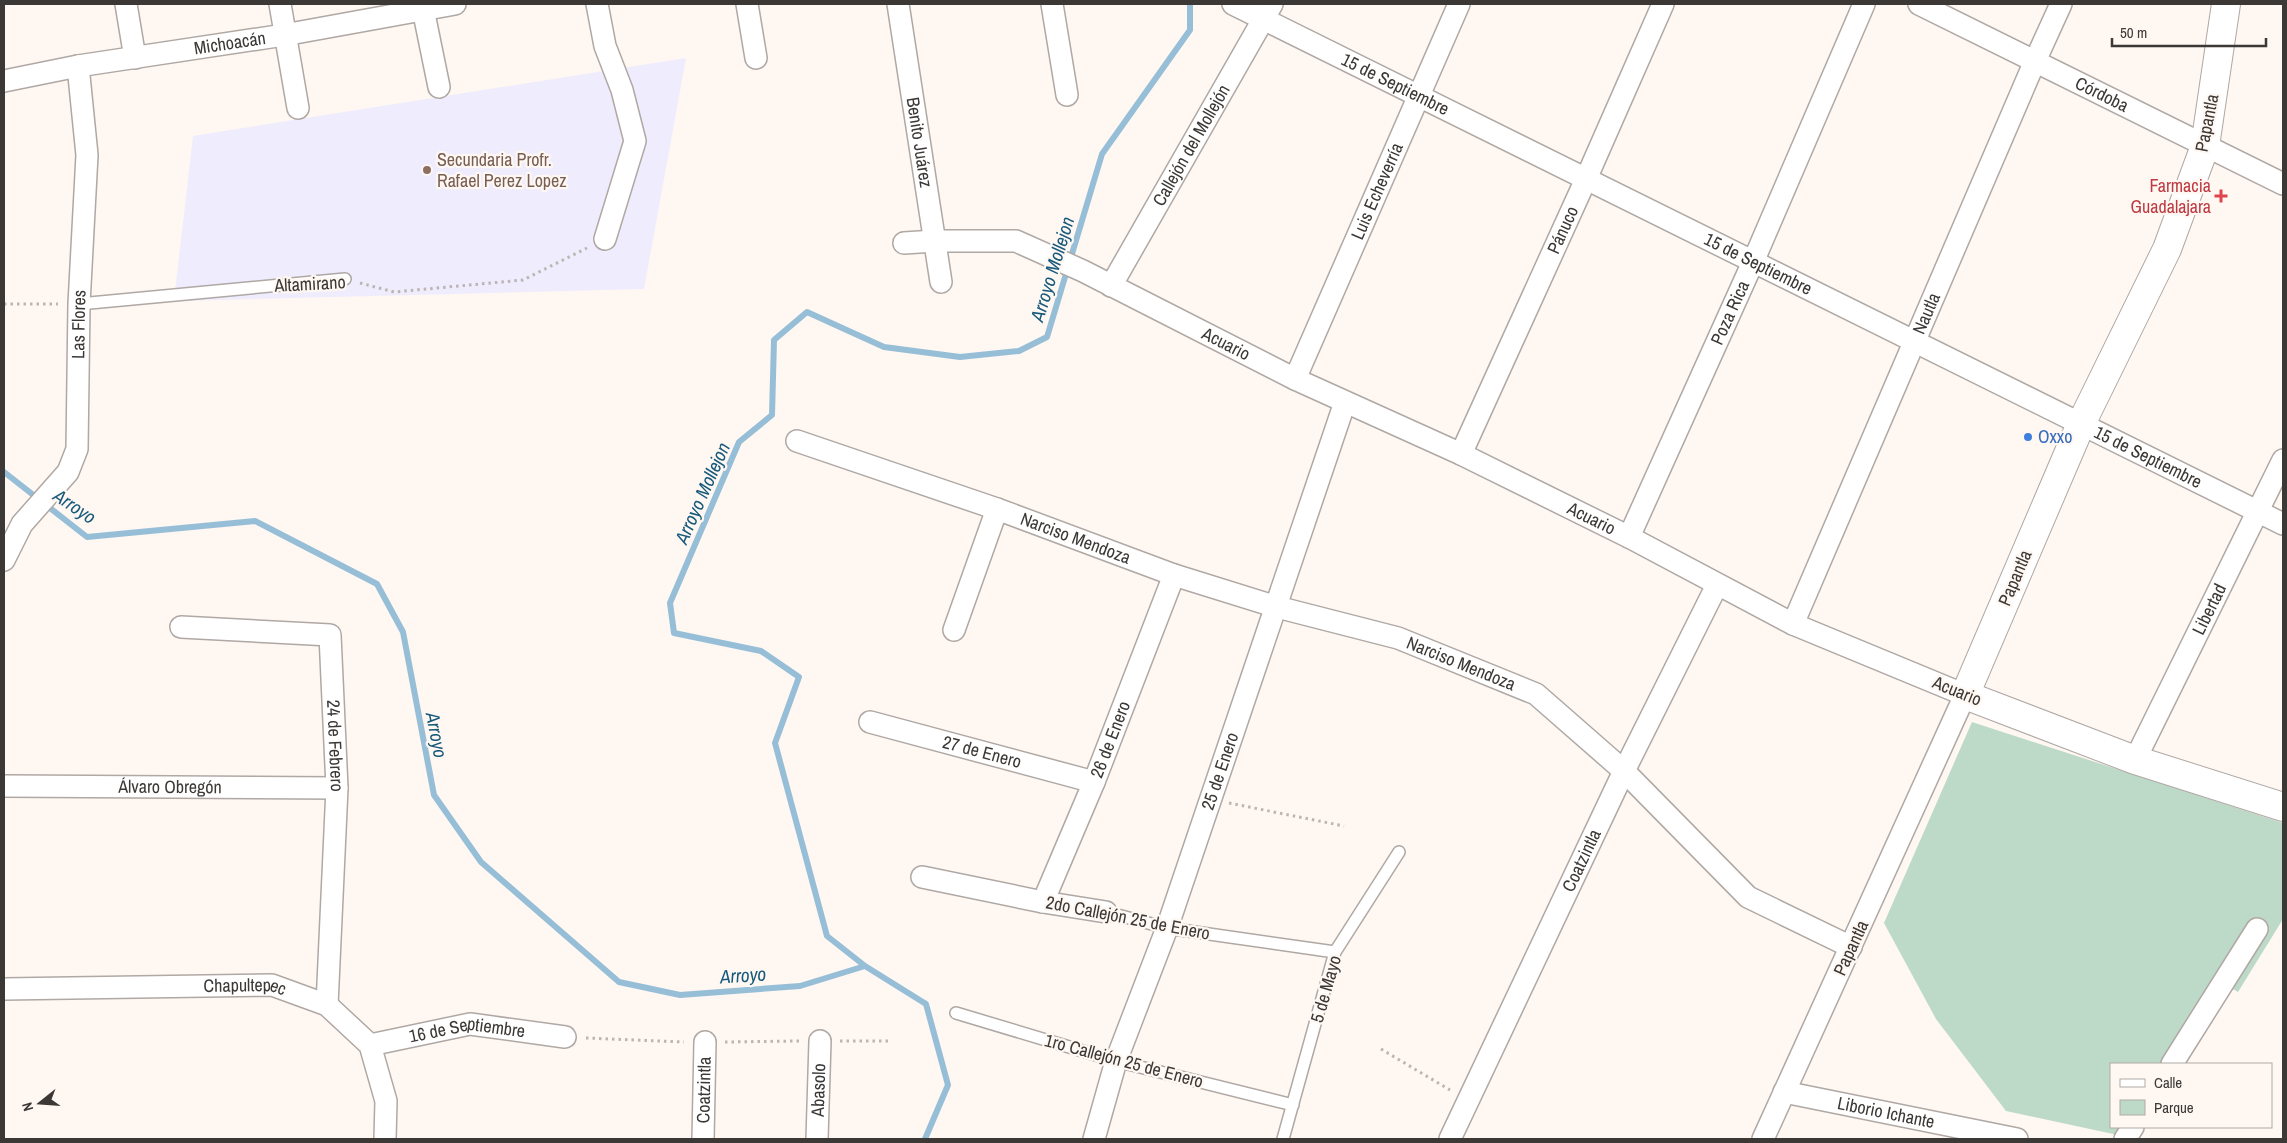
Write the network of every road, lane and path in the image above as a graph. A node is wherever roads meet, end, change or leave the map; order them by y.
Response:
1 (126, 4) edge
2 (280, 4) edge
3 (455, 4) edge
4 (597, 4) edge
5 (747, 4) edge
6 (898, 4) edge
7 (1052, 4) edge
8 (1233, 4) edge
9 (1460, 4) edge
10 (1663, 4) edge
11 (1864, 4) edge
12 (1920, 4) edge
13 (2061, 4) edge
14 (2226, 4) edge
15 (423, 6) edge
16 (1268, 12) edge
17 (284, 35) junction
18 (135, 58) junction
19 (756, 58) dead end
20 (2034, 61) junction
21 (78, 66) junction
22 (4, 81) edge
23 (439, 87) dead end
24 (1067, 95) dead end
25 (1420, 97) junction
26 (298, 108) dead end
27 (2205, 146) junction
28 (1586, 179) junction
29 (2283, 184) edge
30 (604, 239) joint
31 (935, 241) junction
32 (904, 243) dead end
33 (1754, 262) junction
34 (345, 279) joint
35 (941, 282) dead end
36 (1111, 286) junction
37 (4, 304) edge
38 (79, 304) junction
39 (1916, 342) junction
40 (1295, 378) junction
41 (1344, 402) junction
42 (2081, 424) junction
43 (796, 441) dead end
44 (1461, 454) junction
45 (2283, 460) edge
46 (997, 509) junction
47 (2258, 512) junction
48 (2283, 524) edge
49 (13, 531) edge
50 (1629, 537) junction
51 (4, 560) edge
52 (1174, 575) junction
53 (1717, 586) junction
54 (1277, 607) junction
55 (1793, 624) junction
56 (181, 627) dead end
57 (954, 630) dead end
58 (1966, 695) junction
59 (870, 722) dead end
60 (2135, 760) junction
61 (1624, 771) junction
62 (1094, 782) junction
63 (4, 786) edge
64 (337, 788) junction
65 (1211, 799) junction
66 (2283, 808) edge
67 (1344, 826) dead end
68 (1399, 852) dead end
69 (922, 877) dead end
70 (1043, 902) junction
71 (1106, 912) joint
72 (1167, 928) junction
73 (2257, 929) dead end
74 (1851, 947) junction
75 (1335, 952) junction
76 (4, 989) edge
77 (327, 1005) junction
78 (956, 1013) dead end
79 (565, 1038) dead end
80 (820, 1041) dead end
81 (705, 1042) dead end
82 (370, 1045) junction
83 (1381, 1049) dead end
84 (1116, 1061) junction
85 (2173, 1063) edge
86 (1784, 1092) junction
87 (1468, 1101) junction
88 (1292, 1105) junction
89 (2132, 1128) edge
90 (1967, 1134) edge
91 (385, 1139) edge
92 (703, 1139) edge
93 (817, 1139) edge
94 (1094, 1139) edge
95 (1283, 1139) edge
96 (1450, 1139) edge
97 (1763, 1139) edge
98 (2017, 1139) edge
99 (2125, 1139) edge

1 - 18 street
2 - 17 street
3 - 15 street, Michoacán
4 - 30 street
5 - 19 street
6 - 31 street, Benito Juárez
7 - 24 street
8 - 16 street, 15 de Septiembre
9 - 25 street, Luis Echeverría
10 - 28 street, Pánuco
11 - 33 street, Poza Rica
12 - 20 street, Córdoba
13 - 20 street, Nautla
14 - 27 street, Papantla
15 - 17 street, Michoacán
15 - 23 street
16 - 25 street, 15 de Septiembre
16 - 36 street, Callejón del Mollejón
17 - 18 street, Michoacán
17 - 26 street
18 - 21 street, Michoacán
20 - 27 street, Córdoba
20 - 39 street, Nautla
21 - 22 street, Michoacán
21 - 38 street, Las Flores
25 - 28 street, 15 de Septiembre
25 - 40 street, Luis Echeverría
27 - 29 street, Córdoba
27 - 42 street, Papantla
28 - 33 street, 15 de Septiembre
28 - 44 street, Pánuco
30 - 34 path, Altamirano
31 - 32 street, Acuario
31 - 35 street, Benito Juárez
31 - 36 street, Acuario
33 - 39 street, 15 de Septiembre
33 - 50 street, Poza Rica
34 - 38 lane, Altamirano
36 - 40 street, Acuario
37 - 38 path
38 - 49 street, Las Flores
39 - 42 street, 15 de Septiembre
39 - 55 street, Nautla
40 - 41 street, Acuario
41 - 44 street, Acuario
41 - 54 street, 25 de Enero
42 - 47 street, 15 de Septiembre
42 - 58 street, Papantla
43 - 46 street, Narciso Mendoza
44 - 50 street, Acuario
45 - 47 street, Libertad
46 - 52 street, Narciso Mendoza
46 - 57 street
47 - 48 street, 15 de Septiembre
47 - 60 street, Libertad
49 - 51 street, Las Flores
50 - 53 street, Acuario
52 - 54 street, Narciso Mendoza
52 - 62 street, 26 de Enero
53 - 55 street, Acuario
53 - 61 street, Coatzintla
54 - 61 street, Narciso Mendoza
54 - 65 street, 25 de Enero
55 - 58 street, Acuario
56 - 64 street, 24 de Febrero
58 - 60 street, Acuario
58 - 74 street, Papantla
59 - 62 street, 27 de Enero
60 - 66 street, Acuario
61 - 74 street, Narciso Mendoza
61 - 87 street, Coatzintla
62 - 70 street, 26 de Enero
63 - 64 street, Álvaro Obregón
64 - 77 street, 24 de Febrero
65 - 67 path
65 - 72 street, 25 de Enero
68 - 75 lane, 5 de Mayo
69 - 70 street, 2do Callejón 25 de Enero
70 - 71 street, 2do Callejón 25 de Enero
71 - 72 lane, 2do Callejón 25 de Enero
72 - 75 lane, 2do Callejón 25 de Enero
72 - 84 street, 25 de Enero
73 - 85 street
74 - 86 street, Papantla
75 - 88 lane, 5 de Mayo
76 - 77 street, Chapultepec
77 - 82 street, Chapultepec
78 - 84 lane, 1ro Callejón 25 de Enero
79 - 82 street, 16 de Septiembre
80 - 93 street, Abasolo
81 - 92 street, Coatzintla
82 - 91 street
83 - 87 path
84 - 88 lane, 1ro Callejón 25 de Enero
84 - 94 street, 25 de Enero
86 - 90 street, Liborio Ichante
86 - 97 street, Papantla
87 - 96 street, Coatzintla
88 - 95 lane, 5 de Mayo
89 - 99 street
90 - 98 street, Liborio Ichante

